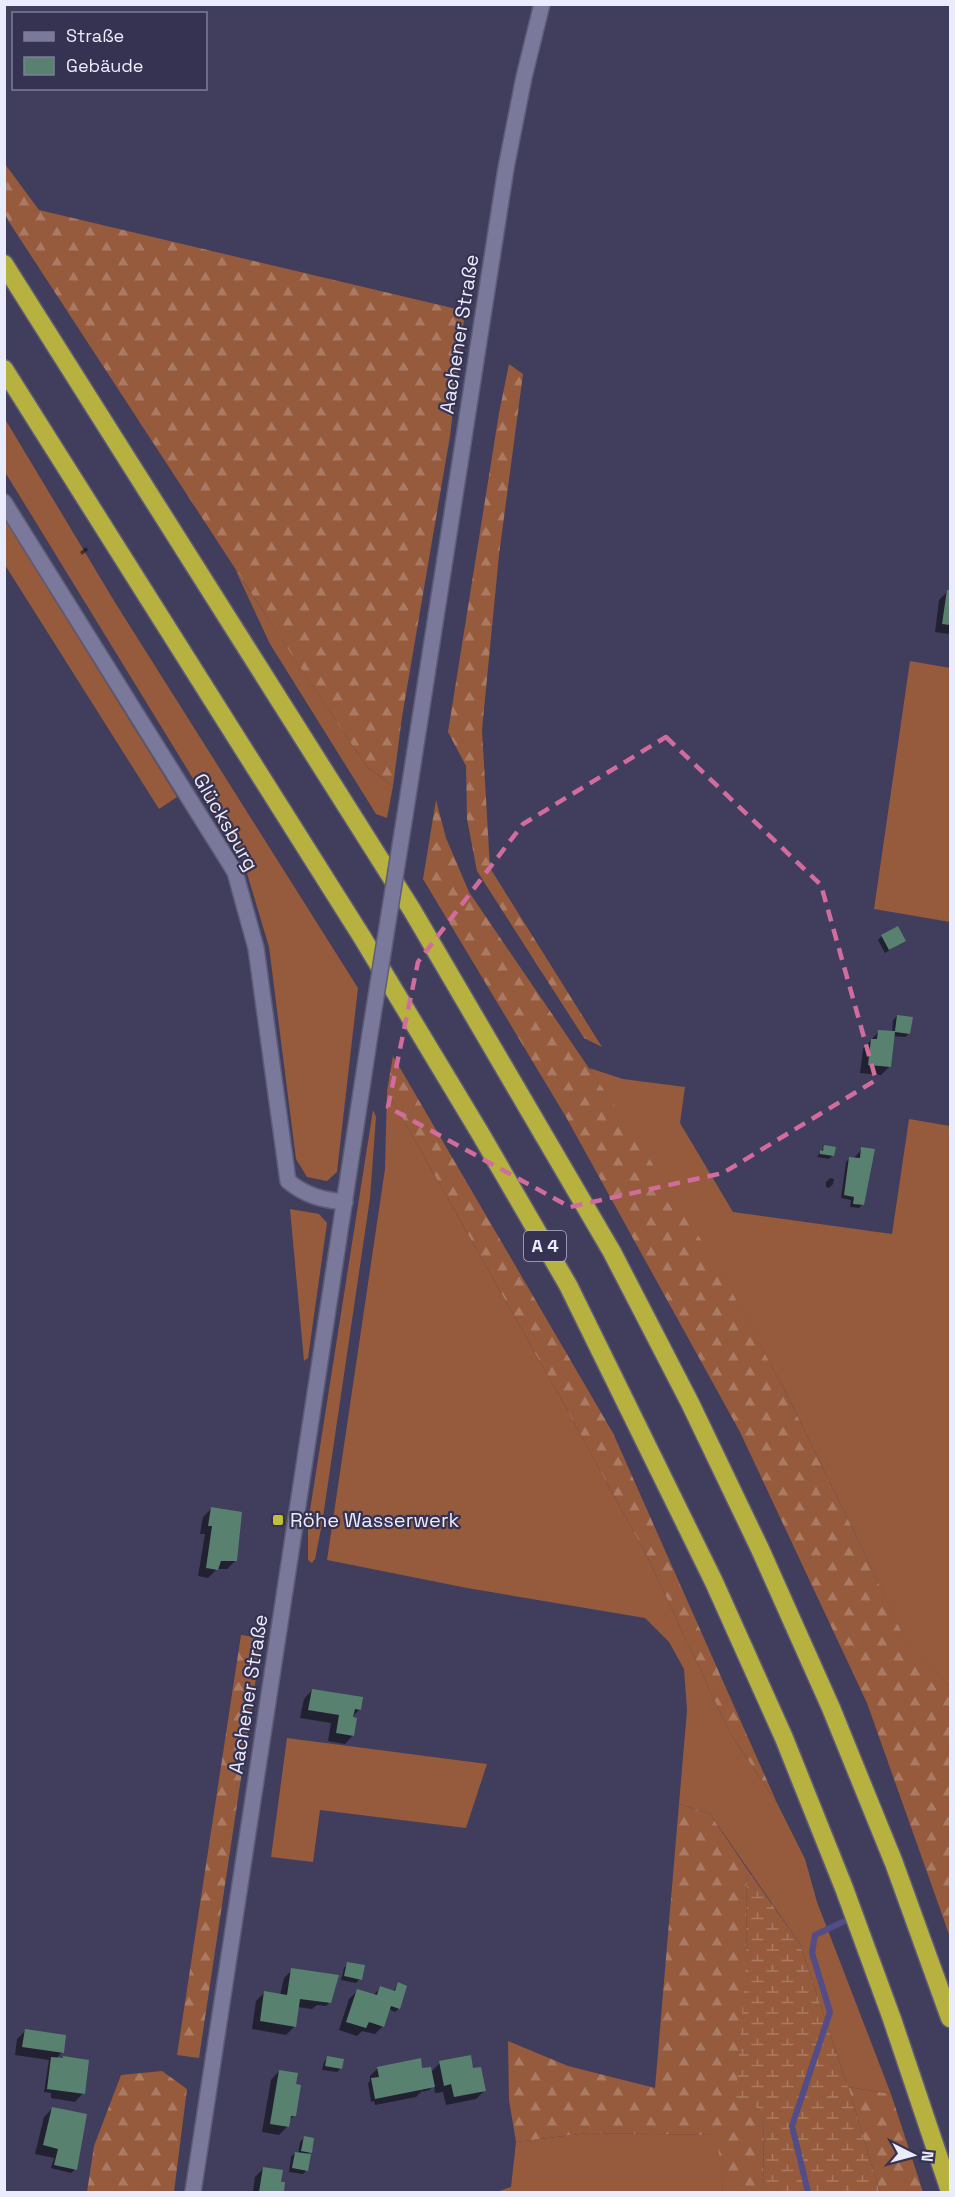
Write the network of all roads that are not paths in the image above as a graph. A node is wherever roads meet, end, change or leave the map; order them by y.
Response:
1 (542, 4) edge
2 (4, 264) edge
3 (4, 369) edge
4 (4, 502) edge
5 (345, 1203) junction
6 (951, 2018) edge
7 (951, 2191) edge
8 (193, 2193) edge

1 - 5 main road, Aachener Straße, bridge
2 - 6 highway
3 - 7 highway, A 4
4 - 5 main road, Glücksburg
5 - 8 main road, Aachener Straße

